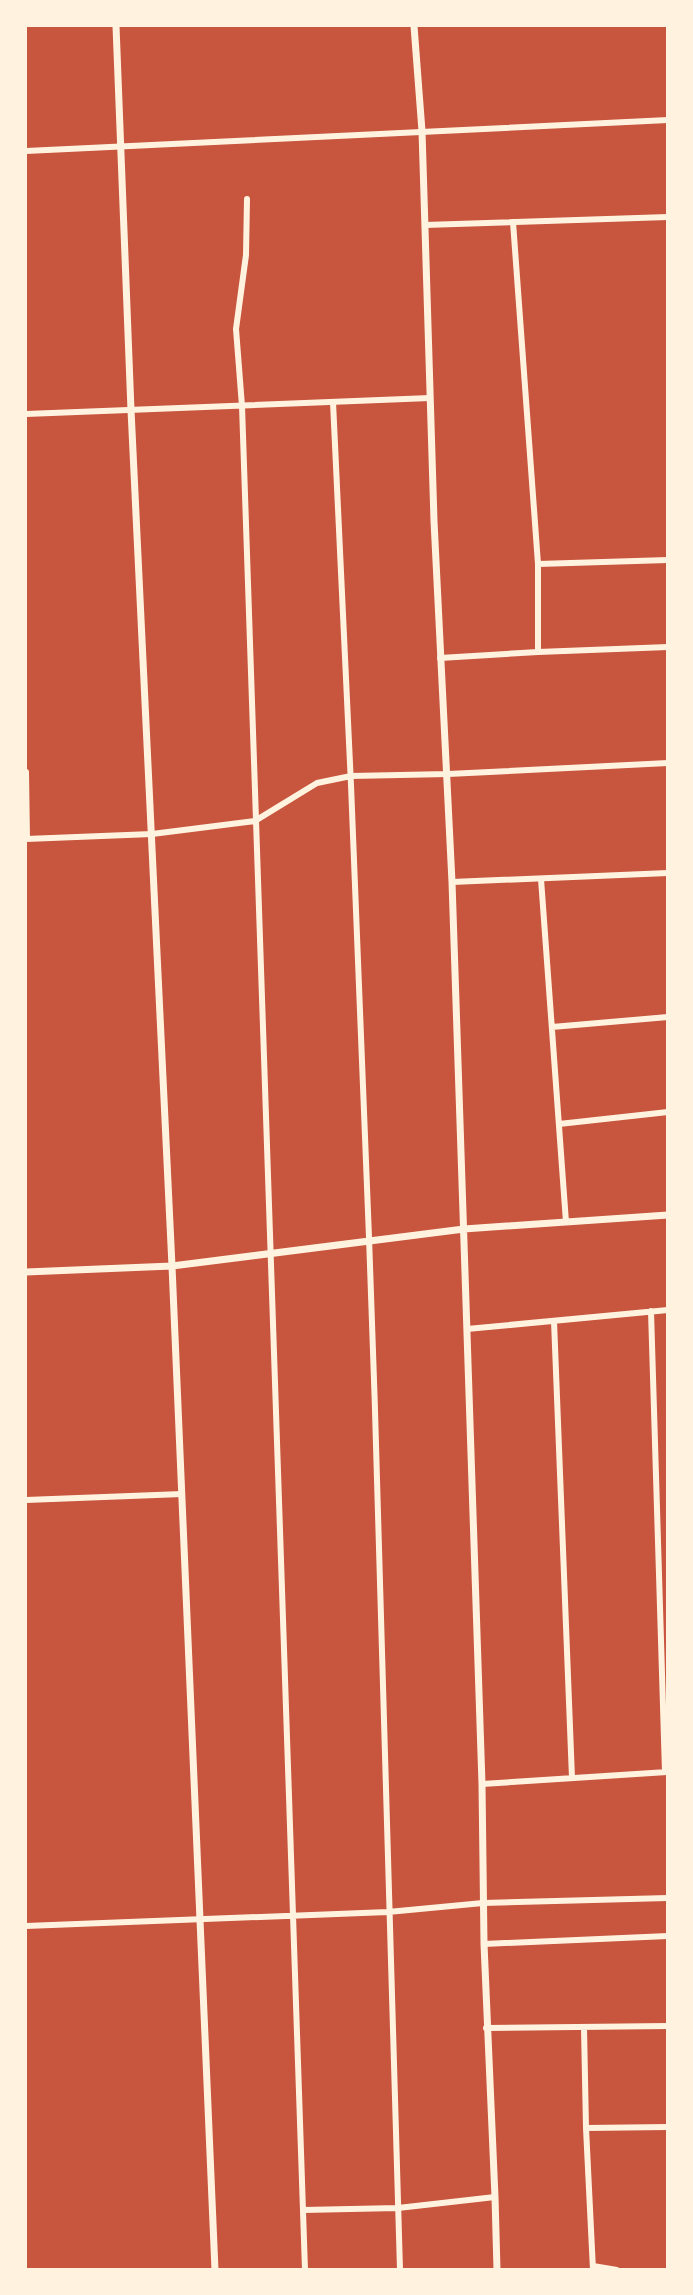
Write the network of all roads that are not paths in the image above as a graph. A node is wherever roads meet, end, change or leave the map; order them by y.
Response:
1 (116, 26) edge
2 (414, 26) edge
3 (668, 120) edge
4 (422, 131) junction
5 (121, 147) junction
6 (26, 151) edge
7 (248, 199) dead end
8 (668, 217) edge
9 (513, 222) junction
10 (425, 225) junction
11 (430, 398) junction
12 (333, 402) junction
13 (242, 406) junction
14 (131, 410) junction
15 (26, 414) edge
16 (668, 560) edge
17 (538, 564) junction
18 (668, 647) edge
19 (538, 652) junction
20 (440, 658) junction
21 (668, 763) edge
22 (26, 772) edge
23 (448, 774) junction
24 (351, 776) junction
25 (255, 821) junction
26 (152, 834) junction
27 (26, 839) edge
28 (668, 873) edge
29 (541, 879) junction
30 (452, 882) junction
31 (668, 1017) edge
32 (552, 1027) junction
33 (668, 1112) edge
34 (559, 1124) junction
35 (668, 1215) edge
36 (566, 1222) junction
37 (464, 1229) junction
38 (370, 1241) junction
39 (270, 1254) junction
40 (172, 1266) junction
41 (26, 1272) edge
42 (668, 1310) edge
43 (651, 1311) junction
44 (554, 1321) junction
45 (467, 1329) junction
46 (182, 1494) junction
47 (26, 1500) edge
48 (664, 1629) edge
49 (666, 1772) edge
50 (572, 1778) junction
51 (482, 1784) junction
52 (668, 1898) edge
53 (483, 1903) junction
54 (388, 1912) junction
55 (292, 1916) junction
56 (200, 1920) junction
57 (26, 1926) edge
58 (668, 1936) edge
59 (484, 1944) junction
60 (668, 2026) edge
61 (486, 2028) junction
62 (584, 2028) junction
63 (668, 2127) edge
64 (586, 2128) junction
65 (495, 2197) junction
66 (398, 2208) junction
67 (303, 2210) junction
68 (593, 2268) edge
69 (215, 2270) edge
70 (305, 2270) edge
71 (400, 2270) edge
72 (497, 2270) edge
73 (617, 2270) edge

1 - 5 street
2 - 4 street
3 - 4 street
4 - 5 street
4 - 10 street
5 - 6 street
5 - 14 street
7 - 13 street
8 - 9 street
9 - 10 street
9 - 17 street
10 - 11 street
11 - 12 street
11 - 20 street
12 - 13 street
12 - 24 street
13 - 14 street
13 - 25 street
14 - 15 street
14 - 26 street
16 - 17 street
17 - 19 street
18 - 19 street
19 - 20 street
20 - 23 street
21 - 23 street
22 - 27 street
23 - 24 street
23 - 30 street
24 - 25 street
24 - 38 street
25 - 26 street
25 - 39 street
26 - 27 street
26 - 40 street
28 - 29 street
29 - 30 street
29 - 32 street
30 - 37 street
31 - 32 street
32 - 34 street
33 - 34 street
34 - 36 street
35 - 36 street
36 - 37 street
37 - 38 street
37 - 45 street
38 - 39 street
38 - 54 street
39 - 40 street
39 - 55 street
40 - 41 street
40 - 46 street
42 - 43 street
43 - 44 street
43 - 48 street
44 - 45 street
44 - 50 street
45 - 51 street
46 - 47 street
46 - 56 street
48 - 49 street
49 - 50 street
50 - 51 street
51 - 53 street
52 - 53 street
53 - 54 street
53 - 59 street
54 - 55 street
54 - 66 street
55 - 56 street
55 - 67 street
56 - 57 street
56 - 69 street
58 - 59 street
59 - 61 street
60 - 62 street
61 - 62 street
61 - 65 street
62 - 64 street
63 - 64 street
64 - 68 street
65 - 66 street
65 - 72 street
66 - 67 street
66 - 71 street
67 - 70 street
68 - 73 street

